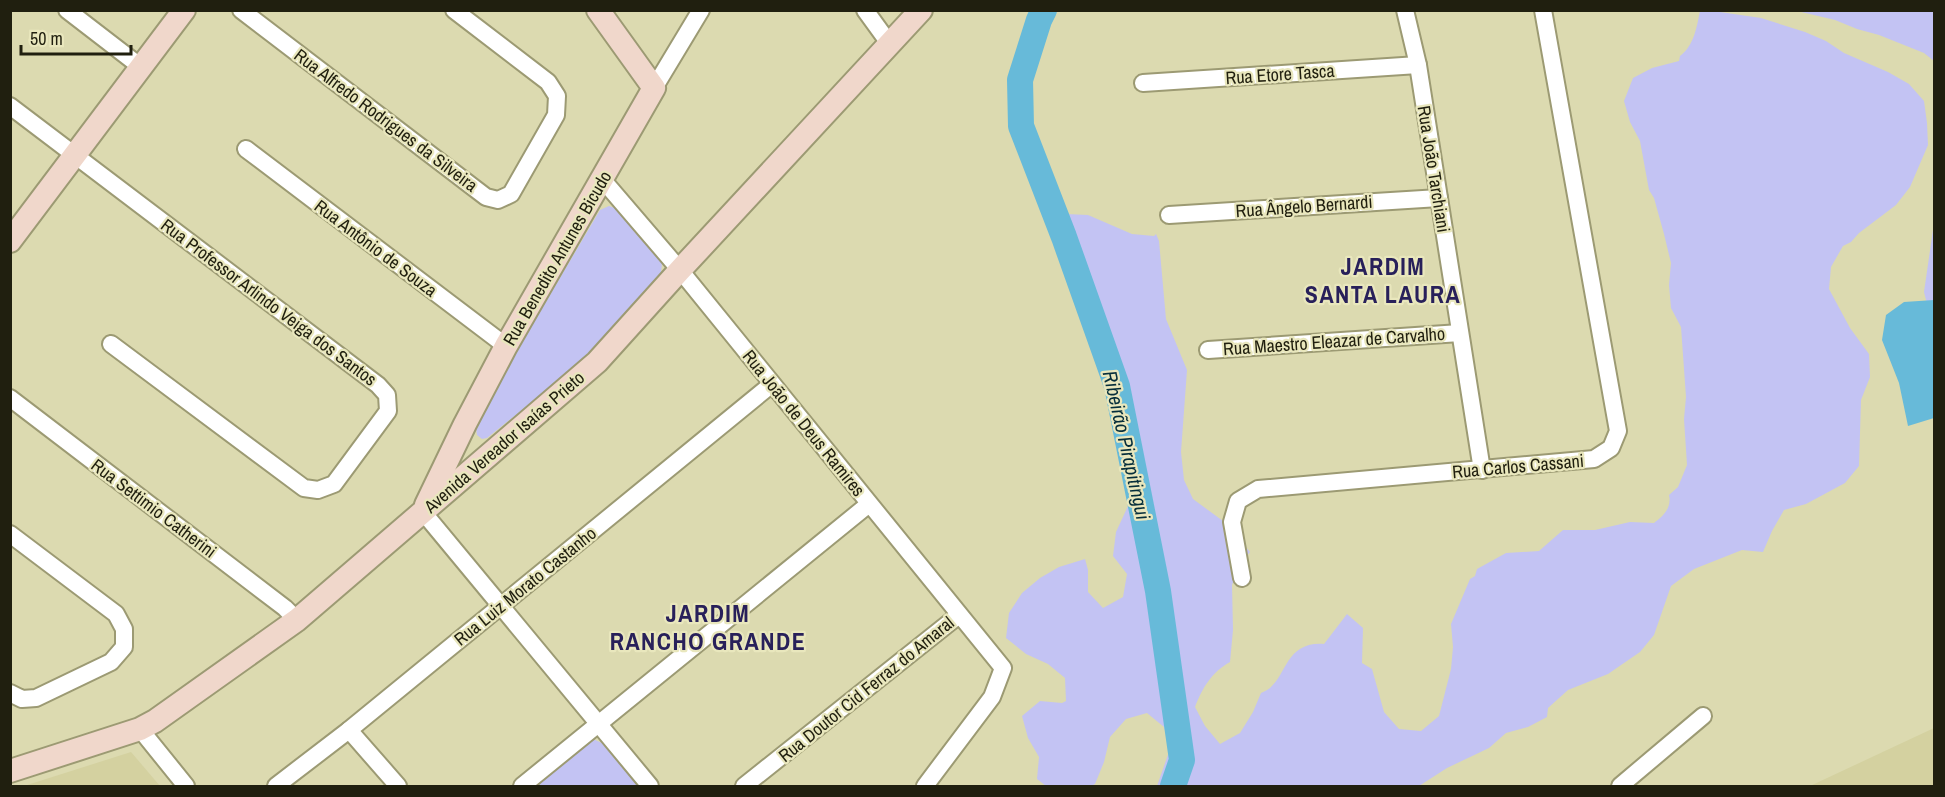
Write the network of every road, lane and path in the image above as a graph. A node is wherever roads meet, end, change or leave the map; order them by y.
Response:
1 (67, 10) edge
2 (184, 10) edge
3 (241, 10) edge
4 (454, 10) edge
5 (598, 10) edge
6 (701, 10) edge
7 (865, 10) edge
8 (921, 10) edge
9 (1405, 10) edge
10 (1543, 10) edge
11 (889, 44) junction
12 (1418, 65) junction
13 (141, 67) junction
14 (1143, 83) dead end
15 (654, 87) junction
16 (10, 106) edge
17 (246, 149) dead end
18 (75, 155) junction
19 (602, 179) junction
20 (1439, 198) junction
21 (1169, 215) dead end
22 (10, 241) edge
23 (680, 270) junction
24 (1460, 333) junction
25 (111, 344) dead end
26 (506, 346) junction
27 (1208, 350) dead end
28 (772, 384) junction
29 (10, 398) edge
30 (1482, 470) junction
31 (869, 504) junction
32 (423, 512) junction
33 (10, 534) edge
34 (1242, 578) dead end
35 (501, 606) junction
36 (959, 615) junction
37 (297, 620) junction
38 (10, 693) edge
39 (1703, 716) dead end
40 (599, 724) junction
41 (140, 729) junction
42 (349, 730) junction
43 (10, 771) edge
44 (186, 786) edge
45 (276, 786) edge
46 (398, 786) edge
47 (522, 786) edge
48 (650, 786) edge
49 (744, 786) edge
50 (925, 786) edge
51 (1620, 786) edge

1 - 13 street
2 - 13 main road
3 - 4 street, Rua Alfredo Rodrigues da Silveira
5 - 15 main road
6 - 15 street, Rua Benedito Antunes Bicudo
7 - 11 street
8 - 11 main road, Avenida Vereador Isaías Prieto
9 - 12 street, Rua João Tarchiani
10 - 30 street, Rua Carlos Cassani
11 - 23 main road, Avenida Vereador Isaías Prieto
12 - 14 street, Rua Etore Tasca
12 - 20 street, Rua João Tarchiani
13 - 18 main road
15 - 19 main road, Rua Benedito Antunes Bicudo
16 - 18 street, Rua Professor Arlindo Veiga dos Santos
17 - 26 street, Rua Antônio de Souza
18 - 22 main road
18 - 25 street, Rua Professor Arlindo Veiga dos Santos
19 - 23 street, Rua João de Deus Ramires
19 - 26 main road, Rua Benedito Antunes Bicudo
20 - 21 street, Rua Ângelo Bernardi
20 - 24 street, Rua João Tarchiani
23 - 28 street, Rua João de Deus Ramires
23 - 32 main road, Avenida Vereador Isaías Prieto
24 - 27 street, Rua Maestro Eleazar de Carvalho
24 - 30 street, Rua João Tarchiani
26 - 32 main road, Rua Benedito Antunes Bicudo
28 - 31 street, Rua João de Deus Ramires
28 - 35 street, Rua Luiz Morato Castanho
29 - 37 street, Rua Settimio Catherini
30 - 34 street, Rua Carlos Cassani
31 - 36 street, Rua João de Deus Ramires
31 - 40 street
32 - 35 street
32 - 37 main road, Avenida Vereador Isaías Prieto
33 - 38 street
35 - 40 street
35 - 42 street, Rua Luiz Morato Castanho
36 - 49 street, Rua Doutor Cid Ferraz do Amaral
36 - 50 street, Rua João de Deus Ramires
37 - 41 main road, Avenida Vereador Isaías Prieto
39 - 51 street
40 - 47 street
40 - 48 street
41 - 43 main road, Avenida Vereador Isaías Prieto
41 - 44 street
42 - 45 street, Rua Luiz Morato Castanho
42 - 46 street

